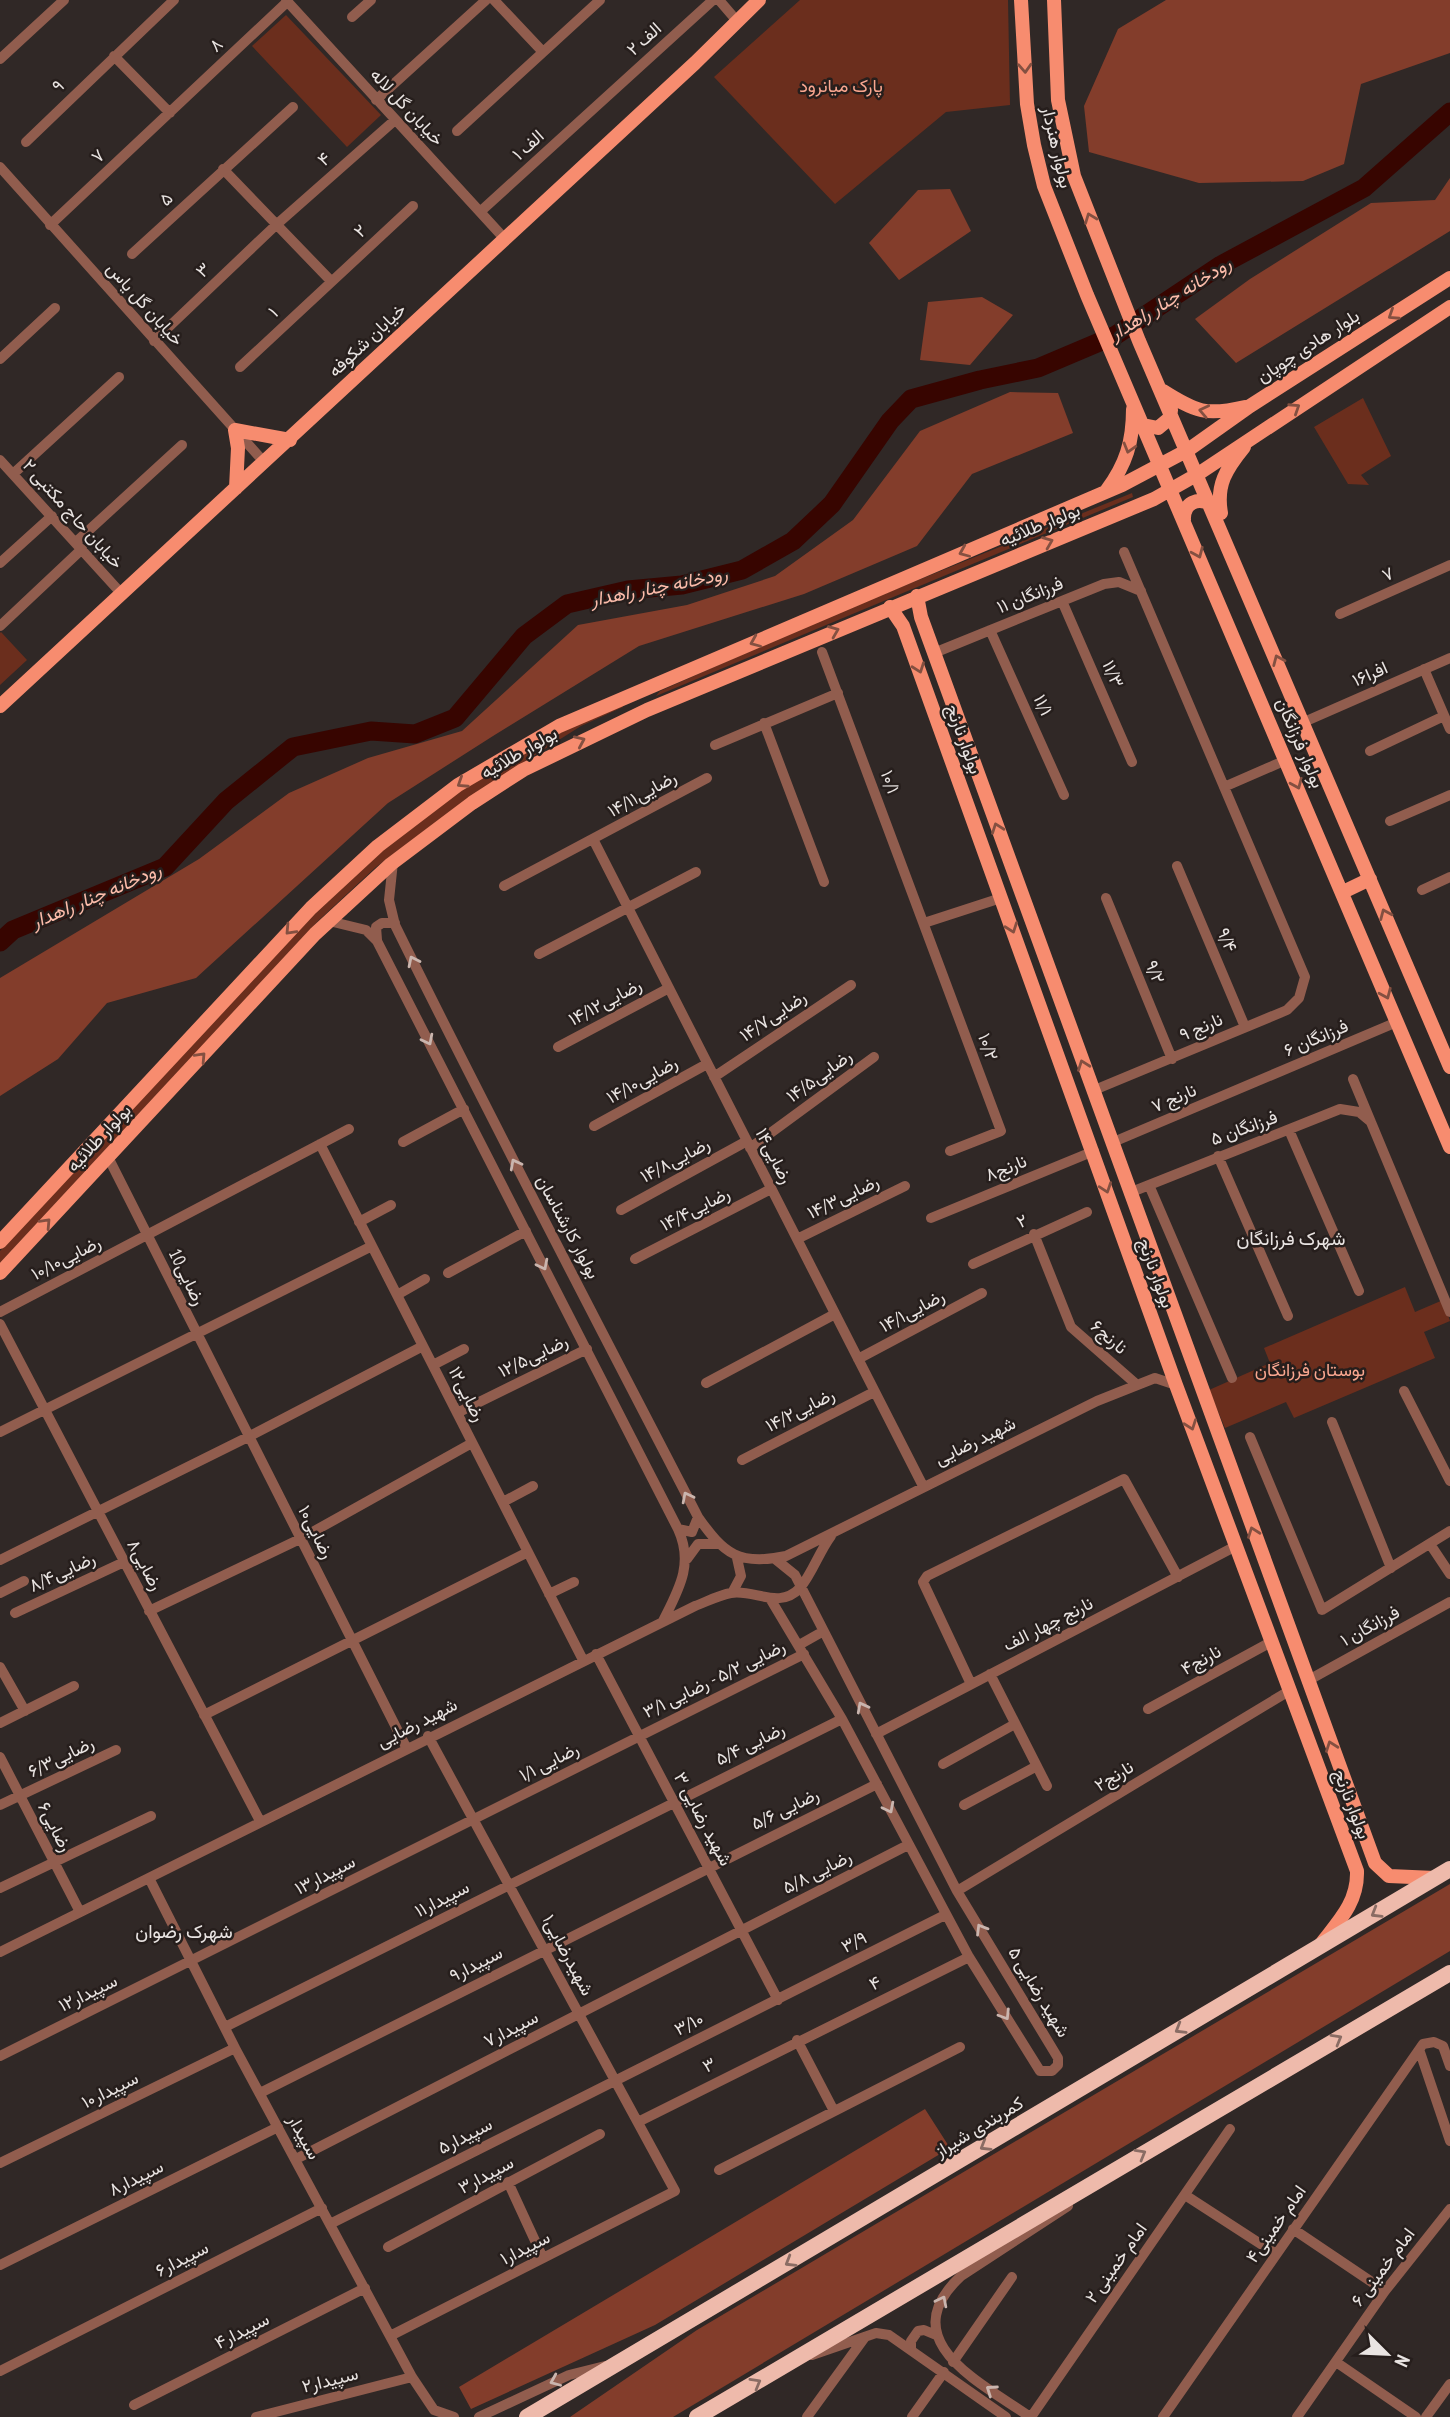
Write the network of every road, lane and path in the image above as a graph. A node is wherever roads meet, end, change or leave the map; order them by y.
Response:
1 (64, 0) edge
2 (174, 0) edge
3 (370, 0) edge
4 (486, 0) edge
5 (494, 0) edge
6 (600, 0) edge
7 (713, 0) edge
8 (719, 0) edge
9 (759, 0) edge
10 (1021, 0) edge
11 (1054, 0) edge
12 (287, 1) edge
13 (352, 17) dead end
14 (737, 20) junction
15 (543, 52) junction
16 (114, 56) junction
17 (0, 59) edge
18 (376, 100) junction
19 (599, 104) joint
20 (293, 107) dead end
21 (170, 113) junction
22 (395, 120) junction
23 (457, 131) dead end
24 (26, 142) dead end
25 (0, 168) edge
26 (223, 169) junction
27 (413, 206) dead end
28 (481, 211) junction
29 (50, 225) junction
30 (276, 225) junction
31 (503, 237) junction
32 (132, 254) dead end
33 (1450, 278) edge
34 (331, 281) junction
35 (1450, 307) edge
36 (55, 309) dead end
37 (154, 341) junction
38 (1139, 341) joint
39 (1113, 355) joint
40 (0, 359) edge
41 (240, 367) dead end
42 (119, 377) dead end
43 (1162, 390) junction
44 (1133, 400) junction
45 (1250, 406) junction
46 (1171, 410) junction
47 (1143, 425) junction
48 (235, 430) junction
49 (1217, 430) junction
50 (1255, 434) junction
51 (290, 440) junction
52 (182, 445) dead end
53 (1188, 450) junction
54 (1227, 453) junction
55 (0, 460) edge
56 (264, 462) junction
57 (1161, 465) junction
58 (13, 474) junction
59 (1198, 474) junction
60 (1122, 485) junction
61 (236, 488) junction
62 (1107, 490) junction
63 (1171, 490) junction
64 (1212, 505) junction
65 (1133, 508) junction
66 (52, 516) junction
67 (1184, 520) junction
68 (1225, 536) junction
69 (79, 546) junction
70 (1124, 552) dead end
71 (0, 563) edge
72 (1450, 565) edge
73 (1141, 591) junction
74 (120, 592) junction
75 (917, 596) junction
76 (1062, 601) junction
77 (890, 607) junction
78 (1340, 614) dead end
79 (921, 617) junction
80 (0, 626) edge
81 (903, 626) junction
82 (990, 630) junction
83 (822, 652) dead end
84 (934, 653) junction
85 (1450, 658) edge
86 (1424, 669) junction
87 (639, 690) junction
88 (838, 693) junction
89 (0, 706) edge
90 (647, 710) junction
91 (1444, 716) junction
92 (1304, 722) junction
93 (764, 723) junction
94 (1450, 729) edge
95 (715, 745) dead end
96 (1370, 751) dead end
97 (1286, 760) junction
98 (1132, 762) dead end
99 (708, 778) dead end
100 (1224, 788) junction
101 (1064, 795) dead end
102 (1450, 795) edge
103 (1390, 821) dead end
104 (594, 841) junction
105 (393, 862) junction
106 (1177, 866) dead end
107 (696, 872) dead end
108 (1450, 877) edge
109 (1370, 879) junction
110 (824, 882) dead end
111 (504, 886) dead end
112 (1422, 890) dead end
113 (1343, 892) junction
114 (1001, 898) junction
115 (1105, 898) dead end
116 (627, 907) junction
117 (329, 921) junction
118 (395, 923) junction
119 (924, 923) junction
120 (377, 940) junction
121 (539, 954) dead end
122 (851, 985) dead end
123 (669, 988) junction
124 (1060, 1004) junction
125 (1041, 1011) junction
126 (1397, 1022) junction
127 (1245, 1027) junction
128 (558, 1048) dead end
129 (874, 1057) dead end
130 (1172, 1059) junction
131 (707, 1064) junction
132 (1450, 1068) edge
133 (714, 1077) junction
134 (1353, 1079) dead end
135 (1249, 1085) joint
136 (1092, 1091) junction
137 (464, 1109) junction
138 (1371, 1122) junction
139 (594, 1126) dead end
140 (349, 1129) dead end
141 (1289, 1130) junction
142 (403, 1142) dead end
143 (1111, 1143) junction
144 (320, 1144) junction
145 (749, 1145) junction
146 (1450, 1147) edge
147 (950, 1151) dead end
148 (1094, 1151) junction
149 (1218, 1156) junction
150 (108, 1157) junction
151 (1149, 1185) junction
152 (905, 1186) dead end
153 (771, 1189) junction
154 (1129, 1193) junction
155 (391, 1205) dead end
156 (621, 1210) dead end
157 (1087, 1212) dead end
158 (932, 1218) dead end
159 (359, 1222) junction
160 (526, 1231) junction
161 (1034, 1234) junction
162 (148, 1235) junction
163 (797, 1239) junction
164 (0, 1242) edge
165 (372, 1246) junction
166 (635, 1259) dead end
167 (973, 1264) dead end
168 (0, 1273) edge
169 (448, 1273) dead end
170 (425, 1279) dead end
171 (1359, 1291) dead end
172 (982, 1293) dead end
173 (397, 1295) junction
174 (1450, 1311) edge
175 (0, 1312) edge
176 (835, 1314) junction
177 (1288, 1316) dead end
178 (0, 1324) edge
179 (196, 1333) junction
180 (424, 1346) junction
181 (464, 1349) dead end
182 (587, 1349) junction
183 (858, 1359) junction
184 (433, 1365) junction
185 (1233, 1378) dead end
186 (706, 1382) dead end
187 (1136, 1384) junction
188 (1176, 1385) junction
189 (1404, 1391) dead end
190 (874, 1392) junction
191 (43, 1409) junction
192 (457, 1413) junction
193 (1332, 1422) dead end
194 (0, 1432) edge
195 (248, 1437) junction
196 (1250, 1437) dead end
197 (472, 1443) junction
198 (742, 1460) dead end
199 (1450, 1481) edge
200 (533, 1486) dead end
201 (923, 1486) junction
202 (503, 1503) junction
203 (97, 1512) junction
204 (698, 1517) junction
205 (678, 1529) junction
206 (1450, 1531) edge
207 (833, 1534) junction
208 (300, 1539) junction
209 (716, 1544) junction
210 (1430, 1544) junction
211 (1236, 1546) junction
212 (528, 1552) junction
213 (737, 1558) junction
214 (774, 1558) junction
215 (687, 1559) junction
216 (0, 1560) edge
217 (124, 1562) junction
218 (1391, 1568) junction
219 (1450, 1574) edge
220 (1178, 1577) junction
221 (24, 1581) dead end
222 (574, 1582) dead end
223 (681, 1585) junction
224 (801, 1587) junction
225 (0, 1593) edge
226 (732, 1593) junction
227 (550, 1594) junction
228 (771, 1600) junction
229 (1450, 1602) edge
230 (695, 1606) junction
231 (149, 1611) junction
232 (15, 1613) dead end
233 (663, 1621) junction
234 (822, 1632) junction
235 (352, 1641) junction
236 (1271, 1642) junction
237 (802, 1650) junction
238 (596, 1654) junction
239 (583, 1660) junction
240 (0, 1667) edge
241 (990, 1674) junction
242 (1307, 1681) junction
243 (971, 1684) junction
244 (74, 1686) dead end
245 (1289, 1691) junction
246 (1148, 1709) dead end
247 (25, 1711) junction
248 (204, 1715) junction
249 (842, 1719) junction
250 (0, 1723) edge
251 (1016, 1724) junction
252 (876, 1734) junction
253 (639, 1735) junction
254 (428, 1736) junction
255 (406, 1747) junction
256 (117, 1749) dead end
257 (0, 1757) edge
258 (943, 1764) dead end
259 (1037, 1766) junction
260 (877, 1784) junction
261 (1047, 1786) dead end
262 (20, 1796) junction
263 (674, 1801) junction
264 (0, 1805) edge
265 (964, 1805) dead end
266 (151, 1816) dead end
267 (475, 1820) junction
268 (260, 1821) junction
269 (908, 1845) junction
270 (54, 1862) junction
271 (1375, 1863) junction
272 (708, 1866) junction
273 (1450, 1869) edge
274 (1357, 1871) junction
275 (149, 1878) junction
276 (1435, 1878) junction
277 (510, 1885) junction
278 (0, 1888) edge
279 (957, 1891) junction
280 (80, 1912) junction
281 (945, 1915) junction
282 (742, 1930) junction
283 (1320, 1946) junction
284 (545, 1949) junction
285 (0, 1952) edge
286 (969, 1956) junction
287 (191, 1961) junction
288 (1450, 1973) edge
289 (778, 2000) junction
290 (580, 2014) junction
291 (225, 2027) junction
292 (797, 2040) junction
293 (960, 2047) dead end
294 (235, 2048) junction
295 (1420, 2052) junction
296 (0, 2056) edge
297 (1450, 2066) edge
298 (615, 2079) junction
299 (260, 2092) junction
300 (834, 2111) junction
301 (638, 2122) junction
302 (278, 2127) junction
303 (1230, 2129) dead end
304 (600, 2134) dead end
305 (1450, 2141) edge
306 (296, 2159) junction
307 (0, 2163) edge
308 (719, 2170) dead end
309 (1102, 2178) junction
310 (508, 2182) junction
311 (676, 2191) joint
312 (1185, 2195) junction
313 (322, 2208) junction
314 (1450, 2209) edge
315 (330, 2224) junction
316 (1293, 2230) junction
317 (388, 2247) dead end
318 (1276, 2254) junction
319 (543, 2258) junction
320 (5, 2262) edge
321 (1012, 2277) dead end
322 (365, 2288) junction
323 (1385, 2291) junction
324 (936, 2335) junction
325 (390, 2336) junction
326 (865, 2337) junction
327 (911, 2349) junction
328 (621, 2362) junction
329 (953, 2362) junction
330 (1336, 2362) junction
331 (789, 2363) junction
332 (0, 2371) edge
333 (944, 2372) junction
334 (412, 2377) junction
335 (1450, 2384) edge
336 (134, 2404) dead end
337 (433, 2413) edge
338 (256, 2417) edge
339 (454, 2417) edge
340 (479, 2417) edge
341 (527, 2417) edge
342 (697, 2417) edge
343 (807, 2417) edge
344 (912, 2417) edge
345 (1006, 2417) edge
346 (1031, 2417) edge
347 (1163, 2417) edge
348 (1297, 2417) edge
349 (1416, 2417) edge
350 (1426, 2417) edge

1 - 17 street
2 - 16 street, ۹
3 - 13 street
4 - 18 street
5 - 15 street
6 - 15 street
7 - 19 street, ۲ الف
8 - 14 street
9 - 14 main road, خیابان شکوفه
10 -> 39 main road, بولوار هنردار
38 -> 11 main road, بولوار هنردار
12 - 18 street, خیابان گل لاله
12 - 21 street, ۸
14 - 31 main road, خیابان شکوفه
15 - 23 street
16 - 21 street
16 - 24 street, ۹
18 - 22 street, خیابان گل لاله
19 - 28 street, ۱ الف
20 - 26 street, ۵
21 - 29 street, ۷
22 - 28 street, خیابان گل لاله
22 - 30 street, ۴
25 - 29 street, خیابان گل یاس
26 - 30 street
26 - 32 street, ۵
27 - 34 street, ۲
28 - 31 street, خیابان گل لاله
29 - 37 street, خیابان گل یاس
30 - 34 street
30 - 37 street, ۳
31 - 51 main road, خیابان شکوفه
33 -> 45 main road, بلوار هادی چوپان
34 - 41 street, ۱
50 -> 35 main road
36 - 40 street
37 - 48 street, خیابان گل یاس
38 - 43 main road, بولوار فرزانگان
39 - 44 main road, بولوار فرزانگان
42 - 58 street
45 -> 43 main road
43 - 46 main road, بولوار فرزانگان
44 - 47 main road, بولوار فرزانگان
44 -> 62 main road
45 - 49 main road, بلوار هادی چوپان
46 - 47 main road
46 - 53 main road, بولوار فرزانگان
47 - 57 main road, بولوار فرزانگان
48 - 51 main road
48 - 56 street, خیابان گل یاس
48 - 61 main road
49 - 53 main road, بلوار هادی چوپان
49 - 54 main road
50 - 54 main road
50 - 68 main road
51 - 56 main road, خیابان شکوفه
52 - 69 street
53 - 57 main road, بولوار طلائیه
53 - 59 main road, بولوار فرزانگان
54 - 59 main road
55 - 58 street, خیابان حاج مکتبی ۲
56 - 61 main road, خیابان شکوفه
57 - 60 main road, بولوار طلائیه
57 - 63 main road, بولوار فرزانگان
58 - 66 street, خیابان حاج مکتبی ۲
59 - 63 main road, بولوار طلائیه
59 - 64 main road, بولوار فرزانگان
60 - 62 main road, بولوار طلائیه
60 - 65 main road
61 - 74 main road, خیابان شکوفه
62 -> 87 main road, بولوار طلائیه
63 - 65 main road, بولوار طلائیه
63 - 67 main road, بولوار فرزانگان
64 - 67 main road
64 - 68 main road, بولوار فرزانگان
75 -> 65 main road, بولوار طلائیه
66 - 69 street, خیابان حاج مکتبی ۲
66 - 71 street
67 -> 97 main road, بولوار فرزانگان
92 -> 68 main road, بولوار فرزانگان
69 - 74 street, خیابان حاج مکتبی ۲
69 - 80 street
70 - 73 street
72 - 78 street, ۷
73 - 76 street, فرزانگان ۱۱
73 - 100 street
74 - 89 main road, خیابان شکوفه
75 - 77 main road, بولوار طلائیه
75 - 79 main road, بولوار نارنج
76 - 82 street, فرزانگان ۱۱
76 - 98 street, ۱۱/۳
77 - 81 main road, بولوار نارنج
90 -> 77 main road, بولوار طلائیه
79 - 81 main road
79 - 84 main road, بولوار نارنج
81 -> 114 main road, بولوار نارنج
82 - 84 street, فرزانگان ۱۱
82 - 101 street, ۱۱/۱
83 - 88 street, ۱۰/۱
124 -> 84 main road, بولوار نارنج
85 - 86 street, ۱۶افرا
86 - 91 street
86 - 92 street, ۱۶افرا
87 - 90 main road
87 -> 164 main road, بولوار طلائیه
88 - 93 street
88 - 119 street, ۱۰/۱
105 -> 90 main road, بولوار طلائیه
91 - 94 street
91 - 96 street
92 - 109 main road, بولوار فرزانگان
93 - 95 street
93 - 110 street
97 - 100 street
97 -> 113 main road, بولوار فرزانگان
99 - 104 street, رضایی۱۴/۱۱
100 - 127 street, نارنج ۹
102 - 103 street
104 - 111 street, رضایی۱۴/۱۱
104 - 116 street, رضایی۱۴
105 - 117 main road, بولوار طلائیه
105 - 118 street, بولوار کارشناسان
106 - 127 street, ۹/۴
107 - 116 street
108 - 112 street
109 - 113 main road
132 -> 109 main road, بولوار فرزانگان
113 -> 126 main road, بولوار فرزانگان
114 - 119 street
114 -> 125 main road, بولوار نارنج
115 - 130 street, ۹/۲
116 - 121 street
116 - 123 street, رضایی۱۴
117 - 120 street
150 -> 117 main road, بولوار طلائیه
118 - 120 street
204 -> 118 street, بولوار کارشناسان
119 - 147 street, ۱۰/۲
120 -> 137 street
122 - 133 street, رضایی۱۴/۷
123 - 128 street, رضایی۱۴/۱۲
123 - 131 street, رضایی۱۴
124 - 125 main road
136 -> 124 main road, بولوار نارنج
125 - 148 main road, بولوار نارنج
126 - 135 street, فرزانگان ۶
126 - 146 main road, بولوار فرزانگان
127 - 130 street, نارنج ۹
129 - 145 street, رضایی۱۴/۵
130 - 136 street, نارنج ۹
131 - 133 street, رضایی۱۴
131 - 139 street, رضایی۱۴/۱۰
133 - 145 street, رضایی۱۴
134 - 138 street
135 - 143 street, نارنج ۷
136 - 143 main road, بولوار نارنج
137 - 142 street
137 - 160 street
138 - 141 street, فرزانگان ۵
138 - 174 street
140 - 144 street, رضایی۱۰/۱۰
141 - 149 street, فرزانگان ۵
141 - 171 street
143 - 154 main road, بولوار نارنج
144 - 159 street, رضایی۱۲
144 - 162 street, رضایی۱۰/۱۰
145 - 153 street, رضایی۱۴
145 - 156 street, رضایی۱۴/۸
148 - 158 street, نارنج۸
148 -> 188 main road, بولوار نارنج
149 - 151 street, فرزانگان ۵
149 - 177 street
150 - 162 street, رضایی10
168 -> 150 main road, بولوار طلائیه
151 - 154 street, فرزانگان ۵
151 - 185 street
152 - 163 street, رضایی۱۴/۳
153 - 163 street, رضایی۱۴
153 - 166 street, رضایی۱۴/۴
242 -> 154 main road, بولوار نارنج
155 - 159 street
157 - 161 street, ۲
159 - 165 street, رضایی۱۲
160 - 169 street
160 -> 182 street
161 - 167 street, ۲
161 - 187 street, نارنج۶
162 - 175 street, رضایی۱۰/۱۰
162 - 179 street, رضایی10
163 - 176 street, رضایی۱۴
165 - 173 street, رضایی۱۲
165 - 179 street
170 - 173 street
172 - 183 street, ۱۴/۱رضایی
173 - 180 street, رضایی۱۲
176 - 183 street, رضایی۱۴
176 - 186 street
178 - 191 street, رضایی۸
179 - 191 street
179 - 195 street, رضایی۱۰
180 - 184 street, رضایی۱۲
180 - 195 street
181 - 184 street
182 - 192 street, رضایی۱۲/۵
182 - 205 street
183 - 190 street, رضایی۱۴
184 - 192 street, رضایی۱۲
187 - 188 street
187 - 201 street, شهید رضایی
188 -> 211 main road, بولوار نارنج
189 - 199 street
190 - 198 street, رضایی۱۴/۲
190 - 201 street, رضایی۱۴
191 - 194 street
191 - 203 street, رضایی۸
192 - 197 street, رضایی۱۲
193 - 218 street
195 - 203 street
195 - 208 street, رضایی۱۰
196 - 218 street
197 - 202 street, رضایی۱۲
197 - 208 street
200 - 202 street
201 - 207 street, شهید رضایی
202 - 212 street, رضایی۱۲
203 - 216 street
203 - 217 street, رضایی۸
204 - 205 street
204 - 209 street, بولوار کارشناسان
205 - 215 street
206 - 210 street
207 - 214 street, شهید رضایی
207 - 224 street, شهید رضایی
208 - 231 street
208 - 235 street, رضایی۱۰
209 - 213 street, بولوار کارشناسان
209 - 215 street
210 - 218 street
210 - 219 street
211 - 220 street, نارنج چهار الف
211 - 236 main road, بولوار نارنج
212 - 227 street, رضایی۱۲
212 - 235 street
213 - 214 street
213 - 226 street
214 - 224 street, شهید رضایی ۵
215 - 223 street
217 - 231 street, رضایی۸
217 - 232 street, رضایی۸/۴
220 - 241 street, نارنج چهار الف
220 - 243 street
221 - 225 street
222 - 227 street
223 - 230 street
223 - 233 street
224 - 228 street
224 - 234 street, شهید رضایی ۵
226 - 228 street, شهید رضایی
226 - 230 street, شهید رضایی
227 - 239 street, رضایی۱۲
228 - 237 street, شهید رضایی ۵
229 - 242 street, فرزانگان ۱
230 - 233 street, شهید رضایی
231 - 248 street, رضایی۸
233 - 238 street, شهید رضایی
234 - 237 street, رضایی ۵/۲ - رضایی ۳/۱
252 -> 234 street, شهید رضایی ۵
235 - 248 street
235 - 255 street, رضایی۱۰
236 - 245 main road, بولوار نارنج
236 - 246 street, نارنج۴
237 - 249 street, شهید رضایی ۵
237 - 253 street, رضایی ۵/۲ - رضایی ۳/۱
238 - 239 street, شهید رضایی
238 - 253 street, شهید رضایی ۳
239 - 254 street, شهید رضایی
240 - 247 street
241 - 243 street, نارنج چهار الف
241 - 251 street
271 -> 242 main road, بولوار نارنج
243 - 252 street, نارنج چهار الف
244 - 247 street
245 - 274 main road, بولوار نارنج
245 - 279 street, نارنج۲
247 - 250 street
248 - 268 street, رضایی۸
249 - 260 street, شهید رضایی ۵
249 - 263 street, رضایی ۵/۴
251 - 258 street
251 - 259 street
252 - 279 street, شهید رضایی ۵
253 - 263 street, شهید رضایی ۳
253 - 267 street, رضایی ۱/۱
254 - 255 street, شهید رضایی
254 - 267 street, شهیدرضایی۱
255 - 268 street, شهید رضایی
256 - 262 street, رضایی۶/۳
257 - 262 street, رضایی۶
259 - 261 street
259 - 265 street
260 -> 269 street, شهید رضایی ۵
260 - 272 street, رضایی ۵/۶
262 - 264 street, رضایی۶/۳
262 - 270 street, رضایی۶
263 - 272 street, شهید رضایی ۳
263 - 277 street, سپیدار۱۱
266 - 270 street
267 - 277 street, شهیدرضایی۱
267 - 287 street, سپیدار۱۳
268 - 275 street, شهید رضایی
269 - 281 street, شهید رضایی ۵
269 - 282 street, رضایی ۵/۸
270 - 278 street
270 - 280 street, رضایی۶
271 - 274 main road
271 - 276 main road
272 - 282 street, شهید رضایی ۳
272 - 284 street, سپیدار۹
273 - 276 highway, کمربندی شیراز
274 - 283 main road
275 - 280 street, شهید رضایی
275 - 287 street, سپیدار
276 -> 283 highway, کمربندی شیراز
277 - 284 street, شهیدرضایی۱
277 - 291 street, سپیدار۱۱
286 -> 279 street, شهید رضایی ۵
280 - 285 street, شهید رضایی
281 - 286 street, شهید رضایی ۵
281 - 289 street, ۳/۹
282 - 289 street, شهید رضایی ۳
282 - 290 street, سپیدار۷
283 -> 328 highway, کمربندی شیراز
284 - 290 street, شهیدرضایی۱
284 - 299 street, سپیدار۹
286 - 292 street, ۴
287 - 291 street, سپیدار
287 - 296 street, سپیدار۱۲
309 -> 288 highway
289 - 298 street, ۳/۱۰
290 - 298 street, شهیدرضایی۱
290 - 306 street, سپیدار۷
291 - 294 street, سپیدار
292 - 300 street
292 - 301 street, ۳
293 - 300 street
294 - 299 street, سپیدار
294 - 307 street, سپیدار۱۰
295 - 297 street
295 - 305 street
295 - 316 street, امام خمینی۴
298 - 301 street, شهیدرضایی۱
298 - 315 street, سپیدار۵
299 - 302 street, سپیدار
300 - 308 street
301 - 311 street, شهیدرضایی۱
302 - 306 street, سپیدار
302 - 320 street, سپیدار۸
303 - 312 street, امام خمینی ۲
304 - 310 street, سپیدار۳
306 - 313 street, سپیدار
324 -> 309 street
309 - 331 highway
310 - 317 street, سپیدار۳
310 - 319 street
311 - 319 street, سپیدار۱
312 - 318 street
312 - 346 street, امام خمینی ۲
313 - 315 street, سپیدار
313 - 332 street, سپیدار۶
314 - 323 street, امام خمینی ۶
315 - 322 street, سپیدار
316 - 318 street, امام خمینی۴
316 - 323 street
318 - 347 street, امام خمینی۴
319 - 325 street, سپیدار۱
321 - 329 street
322 - 325 street, سپیدار
322 - 336 street, سپیدار۴
323 - 330 street, امام خمینی ۶
324 - 327 street
324 - 329 street
325 - 334 street, سپیدار
326 - 327 street
326 - 331 street
326 - 343 street
327 - 333 street
328 -> 340 street
328 - 341 highway, کمربندی شیراز
346 -> 329 street
330 - 348 street, امام خمینی ۶
330 - 349 street
342 -> 331 highway
333 - 344 street
333 - 345 street
334 - 337 street, سپیدار
334 - 338 street, سپیدار۲
335 - 350 street
337 - 339 street

